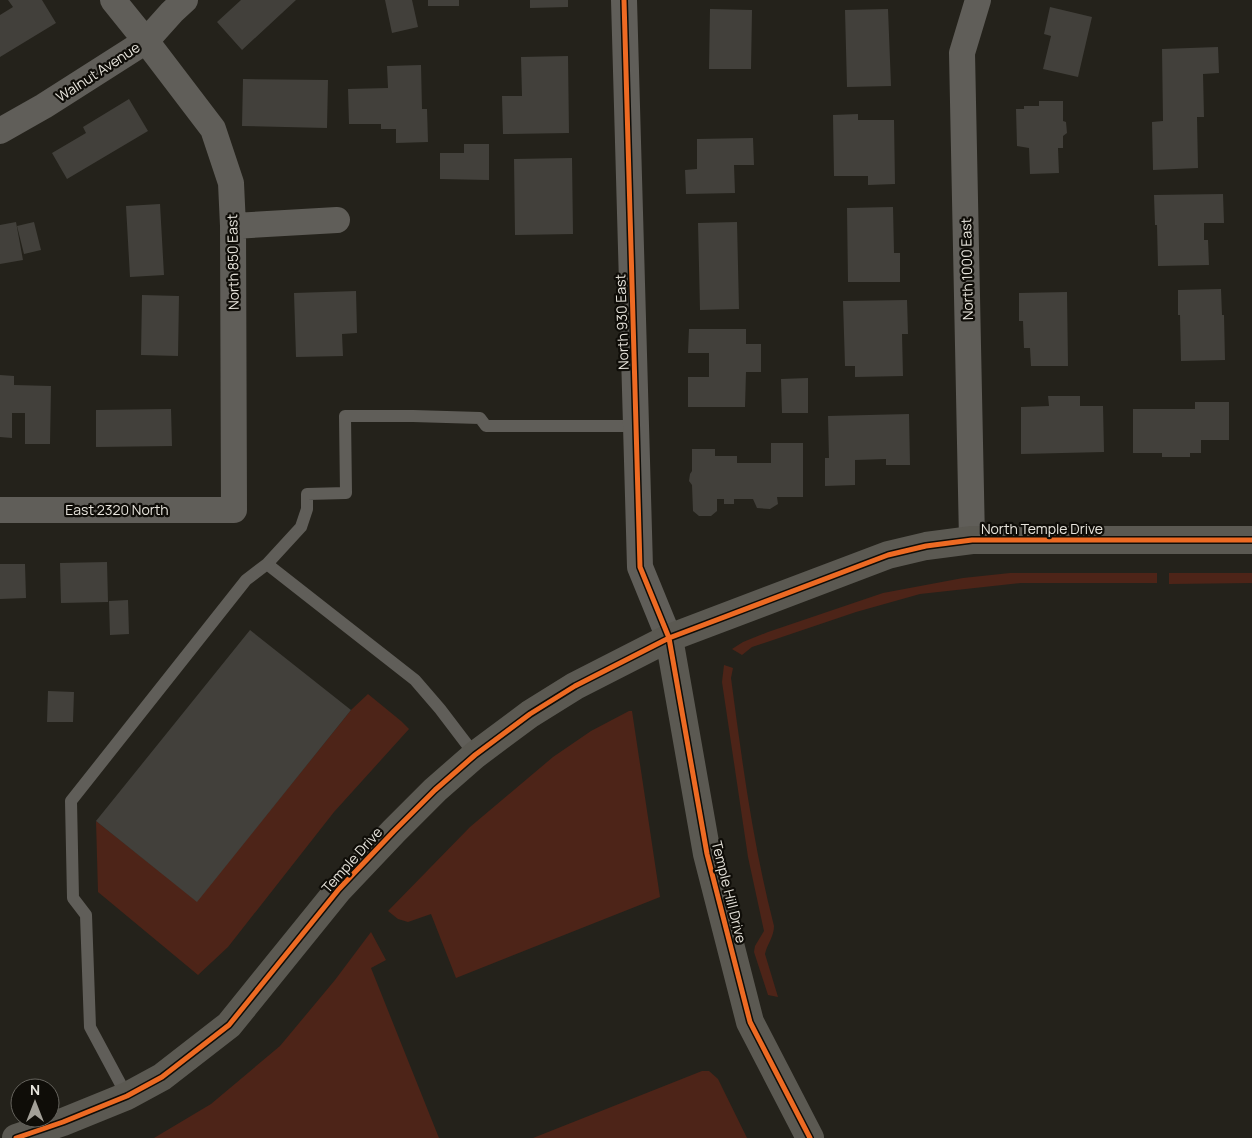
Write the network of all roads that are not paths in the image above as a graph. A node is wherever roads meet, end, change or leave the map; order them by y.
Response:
1 (113, 0) edge
2 (186, 0) edge
3 (624, 0) edge
4 (978, 0) edge
5 (146, 40) junction
6 (0, 131) edge
7 (337, 220) dead end
8 (233, 226) junction
9 (636, 426) junction
10 (0, 510) edge
11 (234, 510) joint
12 (972, 540) junction
13 (1252, 540) edge
14 (267, 564) junction
15 (669, 638) junction
16 (475, 755) junction
17 (127, 1096) junction
18 (16, 1138) edge
19 (810, 1138) edge

1 - 5 street, North 850 East
2 - 5 street, Walnut Avenue
3 - 9 street, North 930 East
4 - 12 street, North 1000 East
5 - 6 street, Walnut Avenue
5 - 8 street, North 850 East
7 - 8 street
8 - 11 street, North 850 East
9 - 14 lane
9 - 15 street, North 930 East
10 - 11 street, East 2320 North
12 - 13 street, North Temple Drive
12 - 15 street, North Temple Drive
14 - 16 lane
14 - 17 lane
15 - 16 street, Temple Drive
15 - 19 street, Temple Hill Drive
16 - 17 street, Temple Drive
17 - 18 street, Temple Drive

